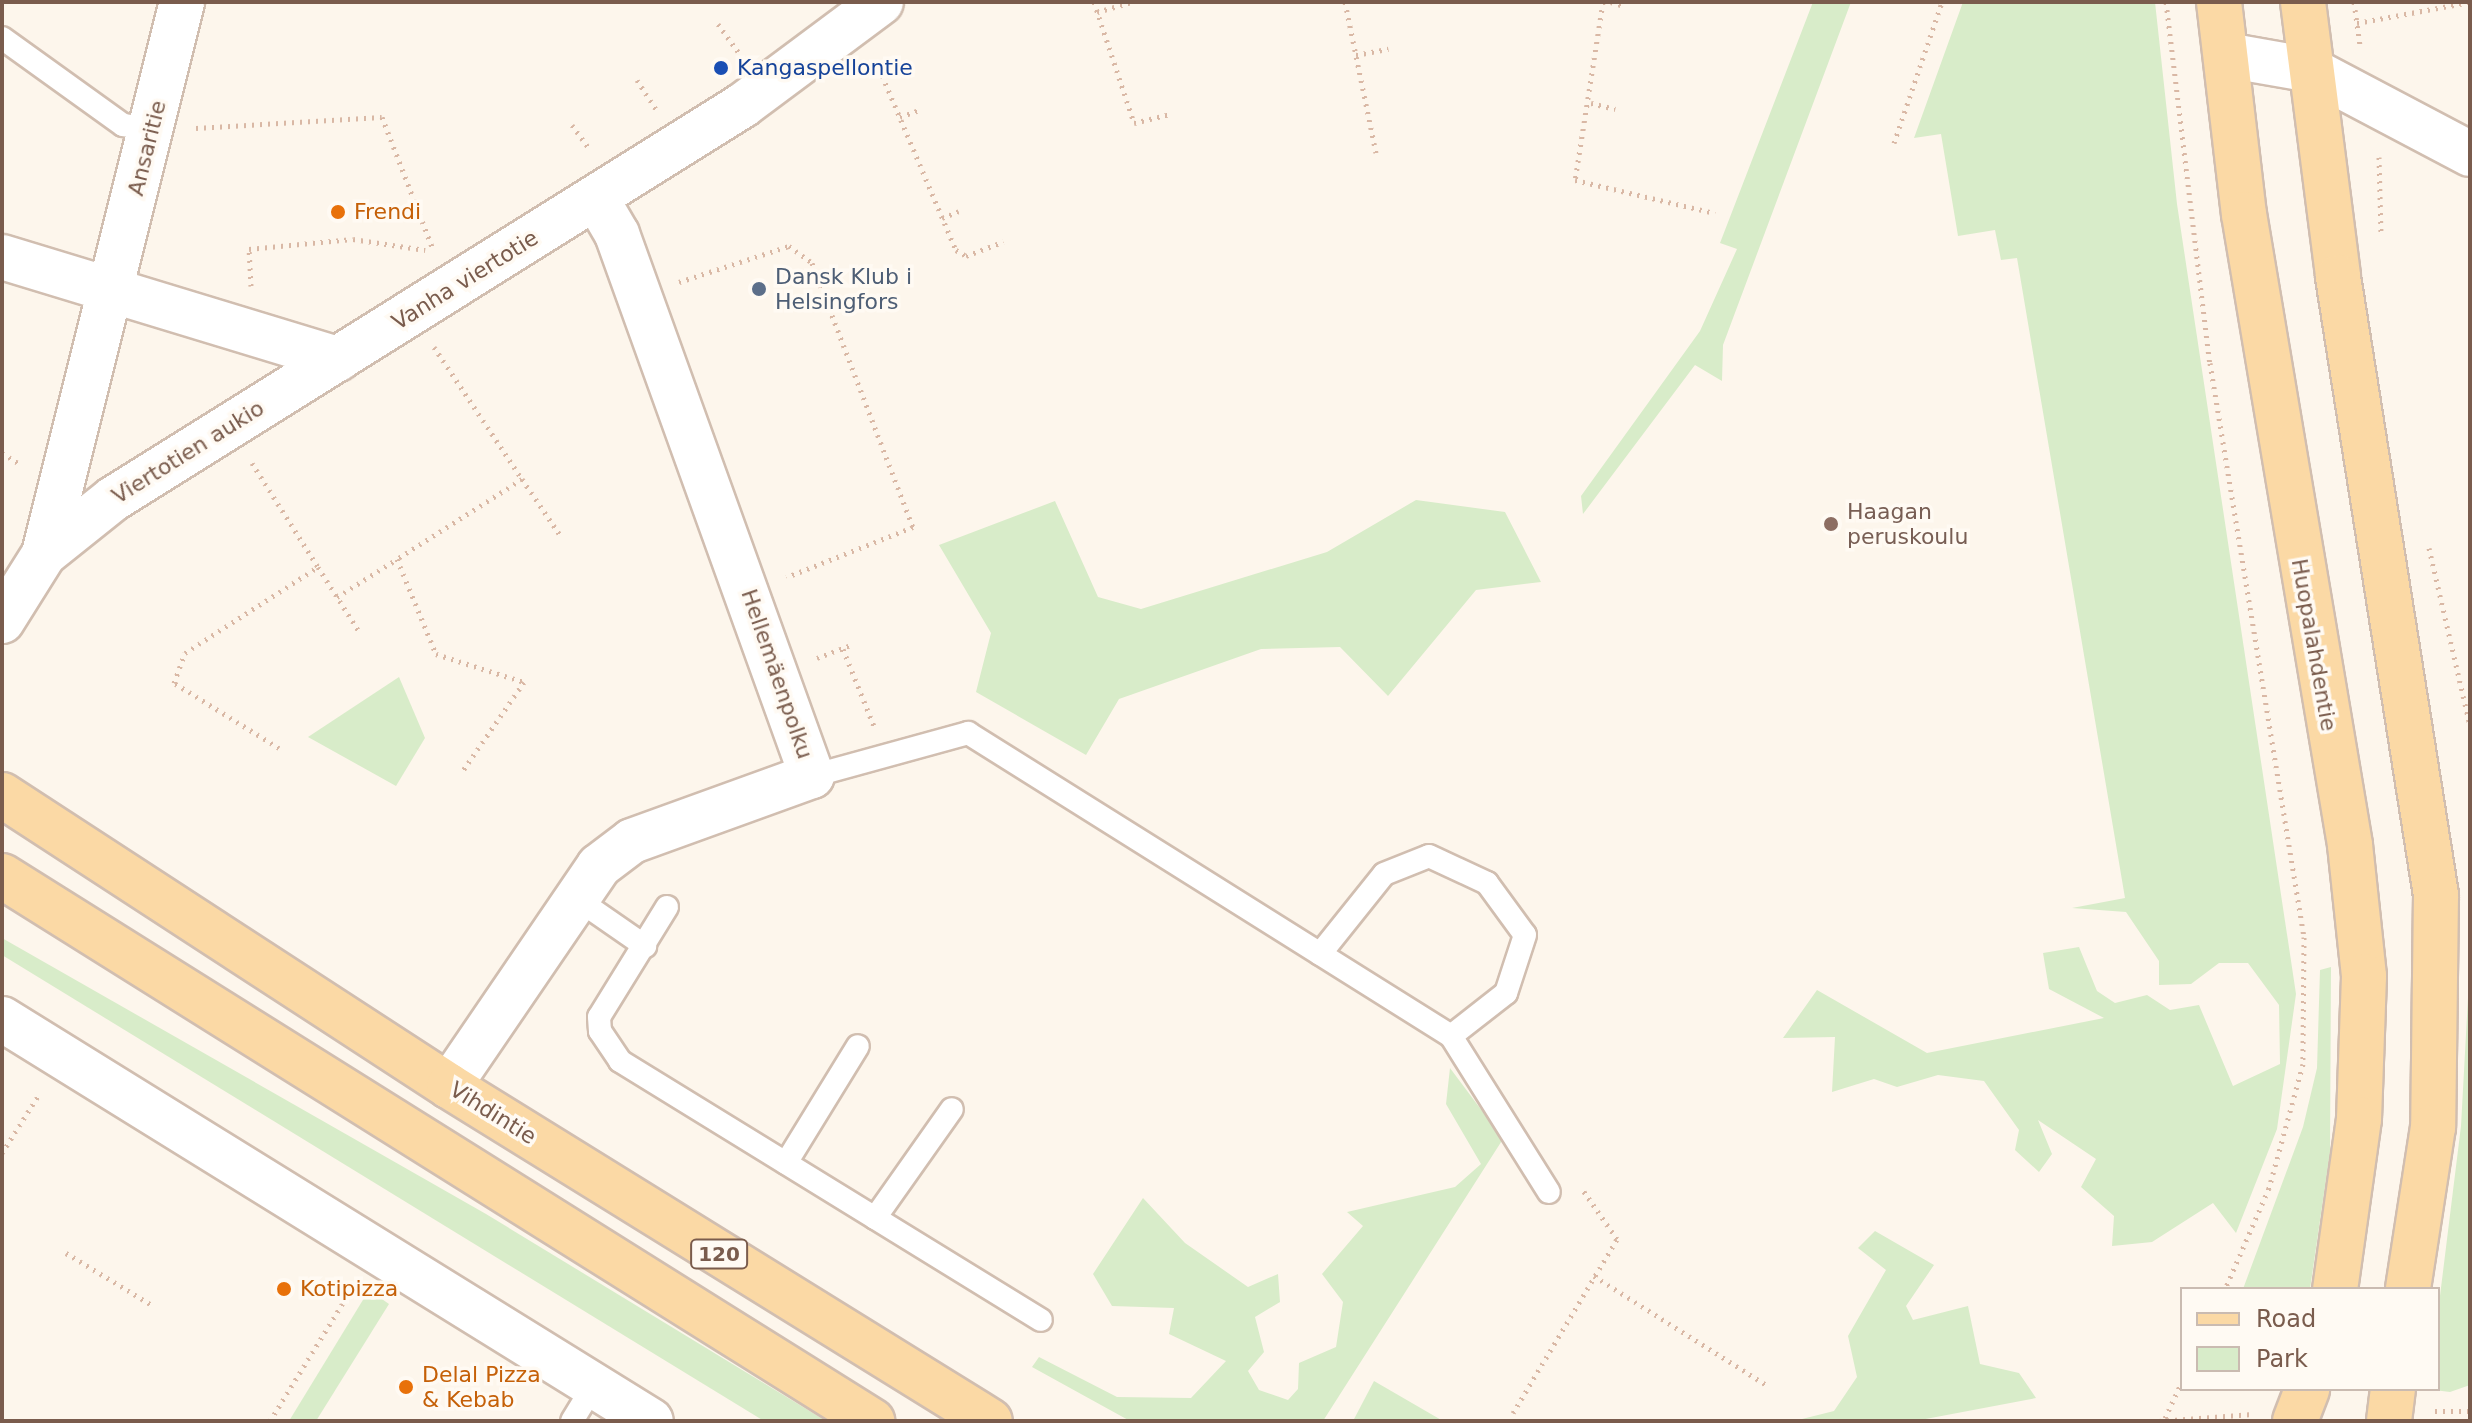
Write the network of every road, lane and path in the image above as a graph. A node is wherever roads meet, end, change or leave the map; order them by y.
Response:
1 (182, 2) edge
2 (1094, 2) edge
3 (1131, 2) edge
4 (1345, 2) edge
5 (1603, 2) edge
6 (1611, 2) edge
7 (1942, 2) edge
8 (2166, 2) edge
9 (2219, 2) edge
10 (2303, 2) edge
11 (2354, 2) edge
12 (2470, 2) edge
13 (1624, 6) dead end
14 (870, 10) edge
15 (1097, 12) junction
16 (2357, 23) junction
17 (718, 24) dead end
18 (2, 38) edge
19 (1388, 49) dead end
20 (740, 54) dead end
21 (1356, 55) junction
22 (2226, 55) junction
23 (2311, 70) junction
24 (637, 80) dead end
25 (1591, 103) junction
26 (2370, 104) junction
27 (1615, 109) dead end
28 (656, 110) dead end
29 (919, 110) dead end
30 (1171, 114) dead end
31 (900, 117) junction
32 (154, 120) junction
33 (572, 125) dead end
34 (1894, 143) dead end
35 (591, 151) dead end
36 (1376, 153) dead end
37 (2470, 154) edge
38 (596, 198) junction
39 (959, 211) dead end
40 (1715, 213) dead end
41 (942, 218) junction
42 (1003, 242) dead end
43 (2381, 244) dead end
44 (2, 257) edge
45 (251, 291) dead end
46 (108, 292) junction
47 (640, 297) junction
48 (412, 313) junction
49 (338, 359) junction
50 (230, 426) junction
51 (2, 453) edge
52 (28, 470) dead end
53 (522, 479) junction
54 (560, 535) dead end
55 (2427, 540) dead end
56 (44, 554) junction
57 (397, 559) junction
58 (318, 567) junction
59 (749, 592) junction
60 (337, 597) junction
61 (2, 621) edge
62 (360, 633) dead end
63 (843, 649) dead end
64 (2470, 726) edge
65 (279, 748) dead end
66 (885, 755) junction
67 (462, 772) dead end
68 (812, 776) junction
69 (2, 795) edge
70 (2, 876) edge
71 (577, 899) junction
72 (667, 907) dead end
73 (645, 946) junction
74 (1320, 954) junction
75 (2, 1019) edge
76 (1451, 1036) junction
77 (858, 1046) dead end
78 (47, 1083) dead end
79 (449, 1086) junction
80 (952, 1109) dead end
81 (2, 1153) edge
82 (786, 1163) junction
83 (1549, 1192) dead end
84 (875, 1218) junction
85 (377, 1246) junction
86 (66, 1253) dead end
87 (1594, 1276) dead end
88 (2226, 1287) edge
89 (2335, 1287) edge
90 (2408, 1287) edge
91 (152, 1305) dead end
92 (1041, 1320) dead end
93 (1545, 1355) dead end
94 (1768, 1386) dead end
95 (2180, 1386) edge
96 (2305, 1391) edge
97 (583, 1403) edge
98 (2402, 1407) edge
99 (2470, 1411) edge
100 (2274, 1418) edge
101 (642, 1419) edge
102 (2161, 1420) edge
103 (270, 1421) edge
104 (872, 1421) edge
105 (990, 1421) edge
106 (1515, 1421) edge

1 - 32 street, Ansaritie
2 - 15 path
3 - 15 path
4 - 21 path
5 - 25 path
6 - 13 path
7 - 34 path
8 - 88 path
9 - 22 main road, Huopalahdentie
10 - 23 main road
11 - 16 path
12 - 16 path
14 - 31 path
14 - 38 street, Vanha viertotie
15 - 30 path
16 - 26 path
17 - 20 path
18 - 32 lane
19 - 21 path
21 - 36 path
22 - 23 street
22 - 89 main road, Huopalahdentie
23 - 26 street
23 - 90 main road
24 - 28 path
25 - 27 path
25 - 40 path
26 - 37 street
26 - 43 path
29 - 31 path
31 - 41 path
32 - 45 path
32 - 46 street, Ansaritie
33 - 35 path
38 - 47 street, Hellemäenpolku
38 - 48 street, Vanha viertotie
39 - 41 path
41 - 42 path
44 - 46 street
46 - 49 street
46 - 56 street, Viertotien aukio
47 - 59 street, Hellemäenpolku
47 - 59 path
48 - 49 street, Vanha viertotie
48 - 53 path
49 - 50 street, Viertotien aukio
50 - 56 street, Viertotien aukio
50 - 58 path
51 - 52 path
53 - 54 path
53 - 57 path
55 - 64 path
56 - 61 street, Viertotien aukio
57 - 60 path
57 - 67 path
58 - 60 path
58 - 65 path
59 - 68 street, Hellemäenpolku
60 - 62 path
63 - 66 path
66 - 68 lane
66 - 74 lane
68 - 71 street, Hellemäenpolku
69 - 79 main road, Vihdintie / 120
70 - 104 main road, 120
71 - 73 lane
71 - 79 street, Hellemäenpolku
72 - 73 lane
73 - 82 lane
74 - 76 lane
74 - 76 lane
75 - 85 street
76 - 83 lane
77 - 82 lane
78 - 81 path
79 - 105 main road, Vihdintie / 120
80 - 84 lane
82 - 84 lane
84 - 92 lane
85 - 97 street
85 - 103 path
86 - 91 path
87 - 94 path
93 - 106 path
95 - 102 path
96 - 100 main road
97 - 101 street
98 - 99 path
100 - 102 path

